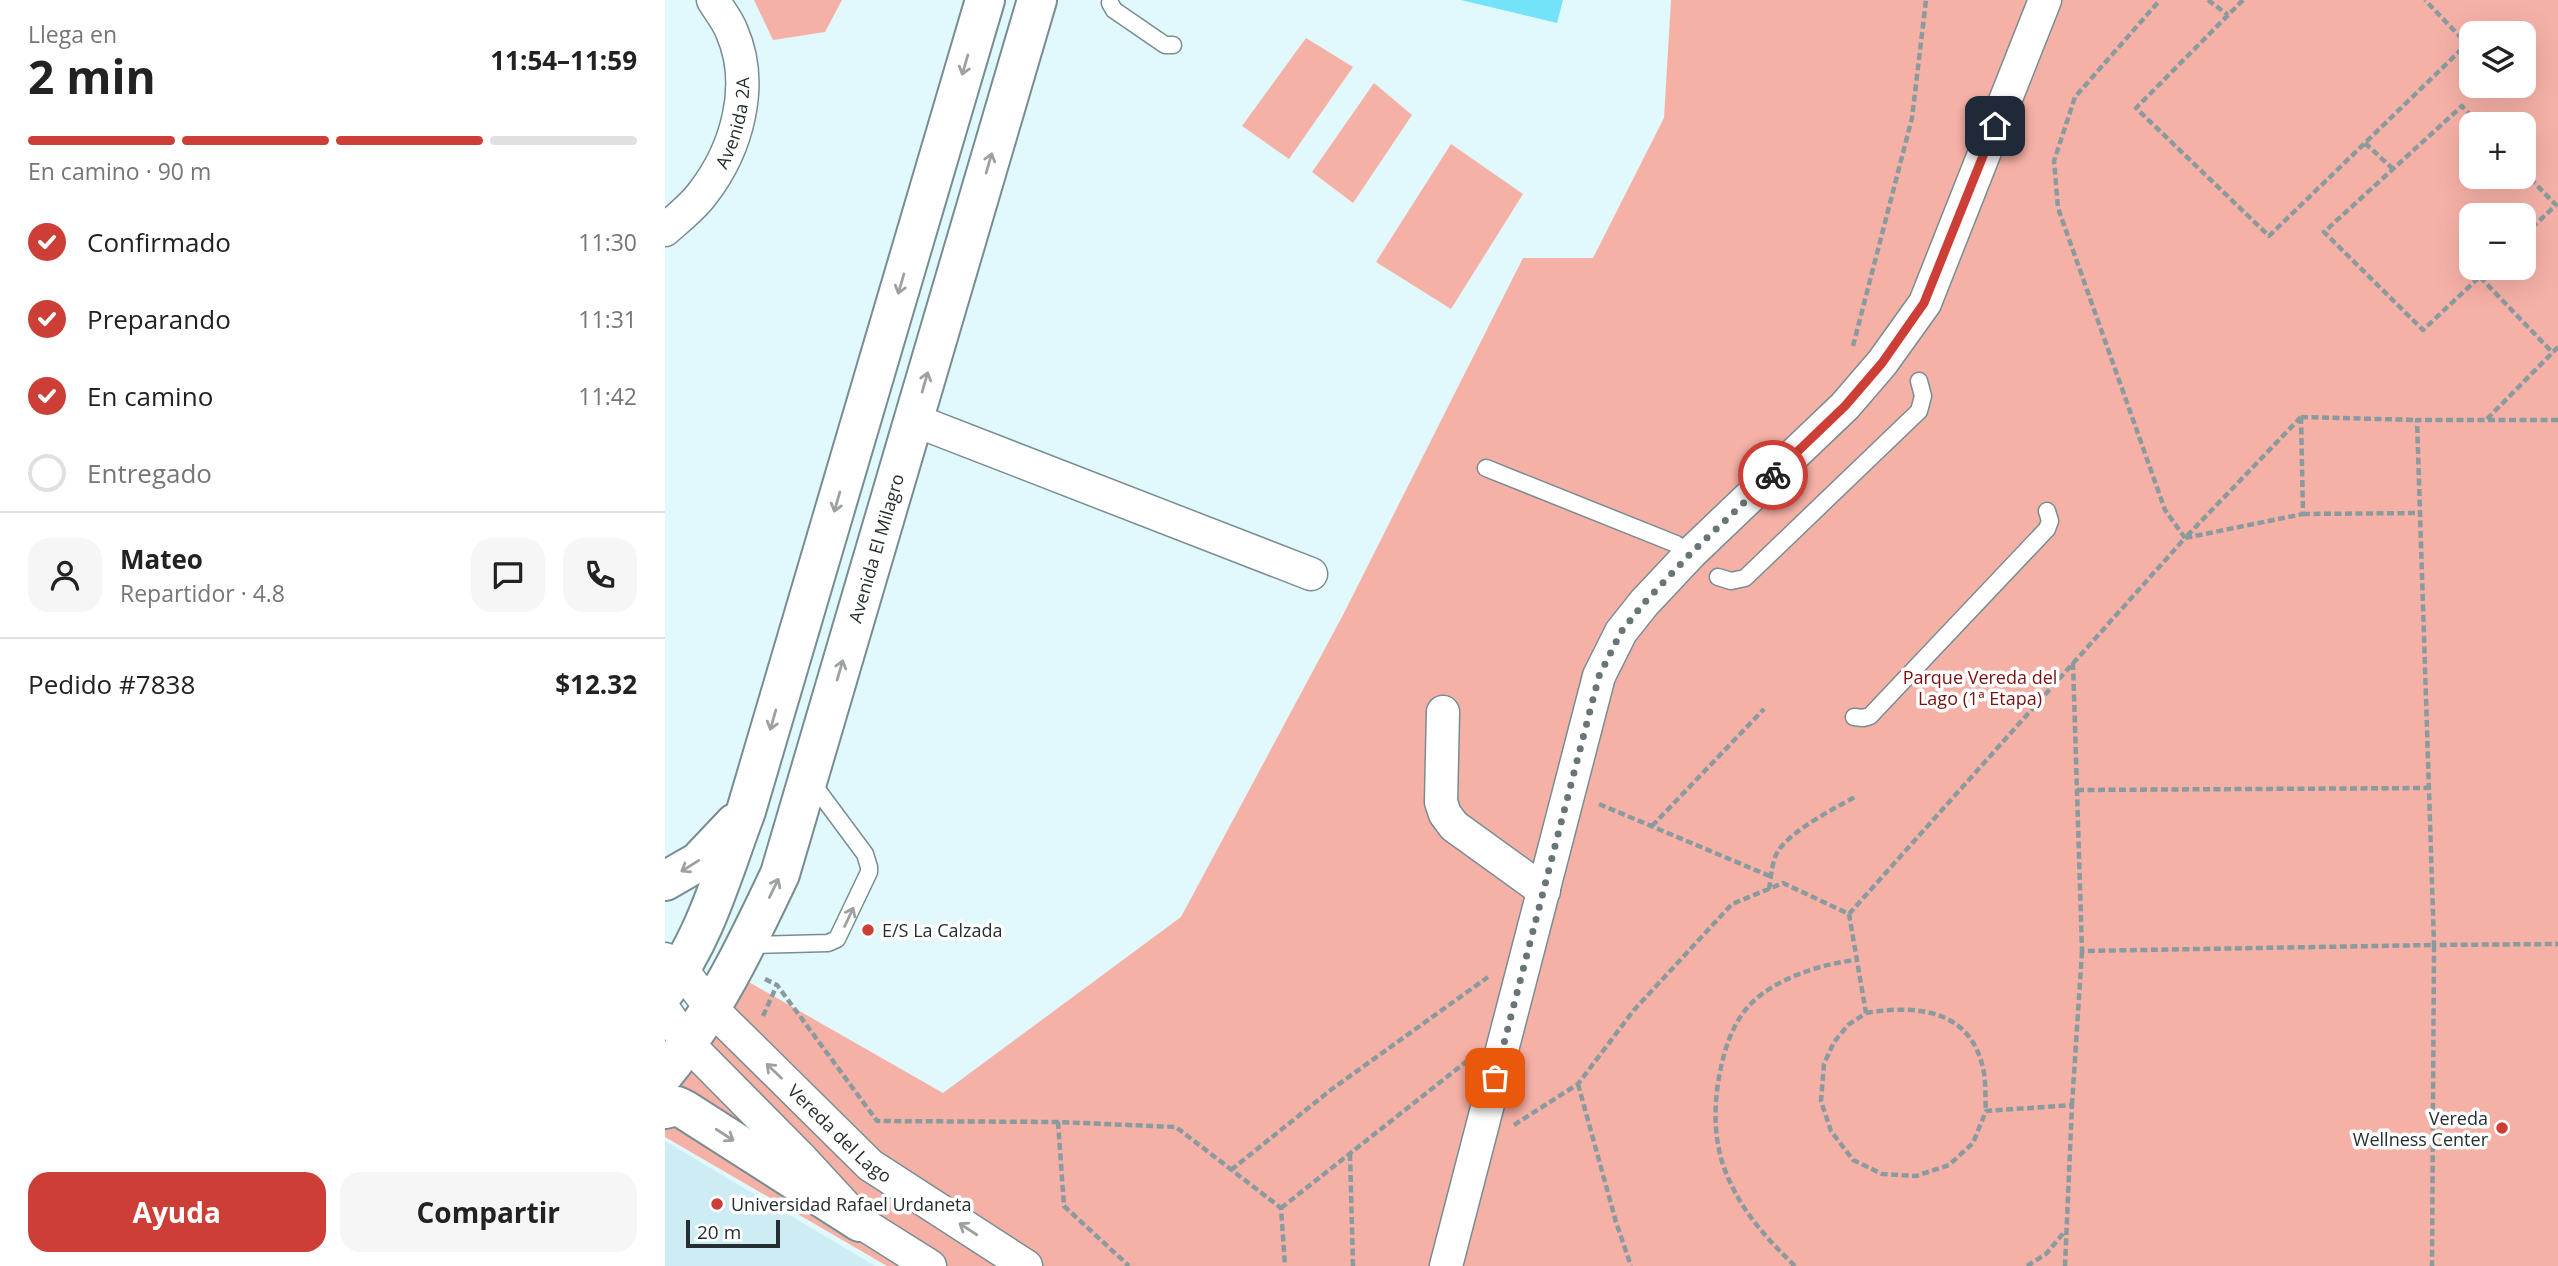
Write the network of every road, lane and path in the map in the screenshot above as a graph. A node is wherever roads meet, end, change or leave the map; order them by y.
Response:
1 (713, 0) edge
2 (985, 0) edge
3 (1037, 0) edge
4 (1926, 0) edge
5 (2045, 0) edge
6 (2160, 0) edge
7 (2209, 0) edge
8 (2243, 0) edge
9 (2425, 0) edge
10 (1110, 3) dead end
11 (2228, 15) junction
12 (1173, 45) dead end
13 (2468, 112) edge
14 (2365, 144) junction
15 (2393, 169) junction
16 (2536, 184) edge
17 (2536, 224) edge
18 (665, 230) edge
19 (2477, 280) edge
20 (2483, 280) edge
21 (1853, 347) dead end
22 (2558, 348) edge
23 (2553, 353) junction
24 (1919, 380) dead end
25 (2301, 416) junction
26 (914, 420) junction
27 (2417, 420) junction
28 (2486, 420) junction
29 (2558, 420) edge
30 (1486, 468) dead end
31 (2047, 510) dead end
32 (2419, 513) junction
33 (2303, 514) junction
34 (2185, 538) junction
35 (1691, 553) junction
36 (1311, 574) dead end
37 (1718, 577) dead end
38 (2073, 663) junction
39 (1764, 709) dead end
40 (1443, 712) dead end
41 (1854, 717) dead end
42 (808, 778) junction
43 (2429, 788) junction
44 (2077, 790) junction
45 (1855, 797) dead end
46 (1594, 802) dead end
47 (746, 811) junction
48 (1652, 827) junction
49 (1772, 877) junction
50 (665, 881) edge
51 (1769, 889) junction
52 (1544, 891) junction
53 (1849, 914) junction
54 (2558, 944) edge
55 (2434, 945) junction
56 (746, 946) junction
57 (2082, 951) junction
58 (1856, 960) junction
59 (671, 974) edge
60 (1492, 974) dead end
61 (777, 985) dead end
62 (711, 1008) junction
63 (665, 1011) edge
64 (1866, 1013) junction
65 (677, 1058) edge
66 (1471, 1059) dead end
67 (1579, 1084) junction
68 (2072, 1105) junction
69 (665, 1109) edge
70 (1986, 1111) junction
71 (1058, 1122) junction
72 (1505, 1131) dead end
73 (1350, 1153) junction
74 (1231, 1170) junction
75 (1281, 1208) junction
76 (860, 1222) junction
77 (2066, 1230) junction
78 (930, 1266) edge
79 (1026, 1266) edge
80 (1129, 1266) edge
81 (1285, 1266) edge
82 (1353, 1266) edge
83 (1446, 1266) edge
84 (1631, 1266) edge
85 (1795, 1266) edge
86 (2027, 1266) edge
87 (2064, 1266) edge
88 (2432, 1266) edge

1 - 18 street, Avenida 2A
2 -> 47 main road
26 -> 3 main road, Avenida El Milagro
4 - 21 path
5 - 35 street
6 - 34 path
7 - 11 path
8 - 11 path
9 - 14 path
10 - 12 lane
11 - 14 path
13 - 15 path
14 - 15 path
15 - 19 path
16 - 17 path
20 - 23 path
22 - 23 path
23 - 28 path
24 - 37 lane
25 - 27 path
25 - 33 path
25 - 34 path
26 - 36 street
42 -> 26 main road, Avenida El Milagro
27 - 28 path
27 - 32 path
28 - 29 path
30 - 35 lane
31 - 41 lane
32 - 33 path
32 - 43 path
33 - 34 path
34 - 38 path
35 - 52 street
38 - 44 path
38 - 53 path
39 - 48 path
40 - 52 street
56 -> 42 main road, Avenida El Milagro
56 -> 42 lane
43 - 44 path
43 - 55 path
44 - 57 path
45 - 49 path
46 - 48 path
47 -> 50 main road
47 - 59 main road
48 - 49 path
49 - 51 path
51 - 53 path
51 - 67 path
52 - 83 street
53 - 58 path
54 - 55 path
55 - 57 path
55 - 88 path
56 - 62 main road, Avenida El Milagro
57 - 68 path
58 - 64 path
58 - 85 path
59 - 62 street, Vereda del Lago
60 - 74 path
61 - 71 path
62 - 65 main road, Avenida El Milagro
79 -> 62 street, Vereda del Lago
63 - 65 street
64 - 70 path
64 - 70 path
65 - 76 street
66 - 73 path
67 - 72 path
67 - 84 path
68 - 70 path
68 - 77 path
69 -> 76 main road
71 - 74 path
71 - 80 path
73 - 75 path
73 - 82 path
74 - 75 path
75 - 81 path
76 - 78 street
77 - 86 path
77 - 87 path

